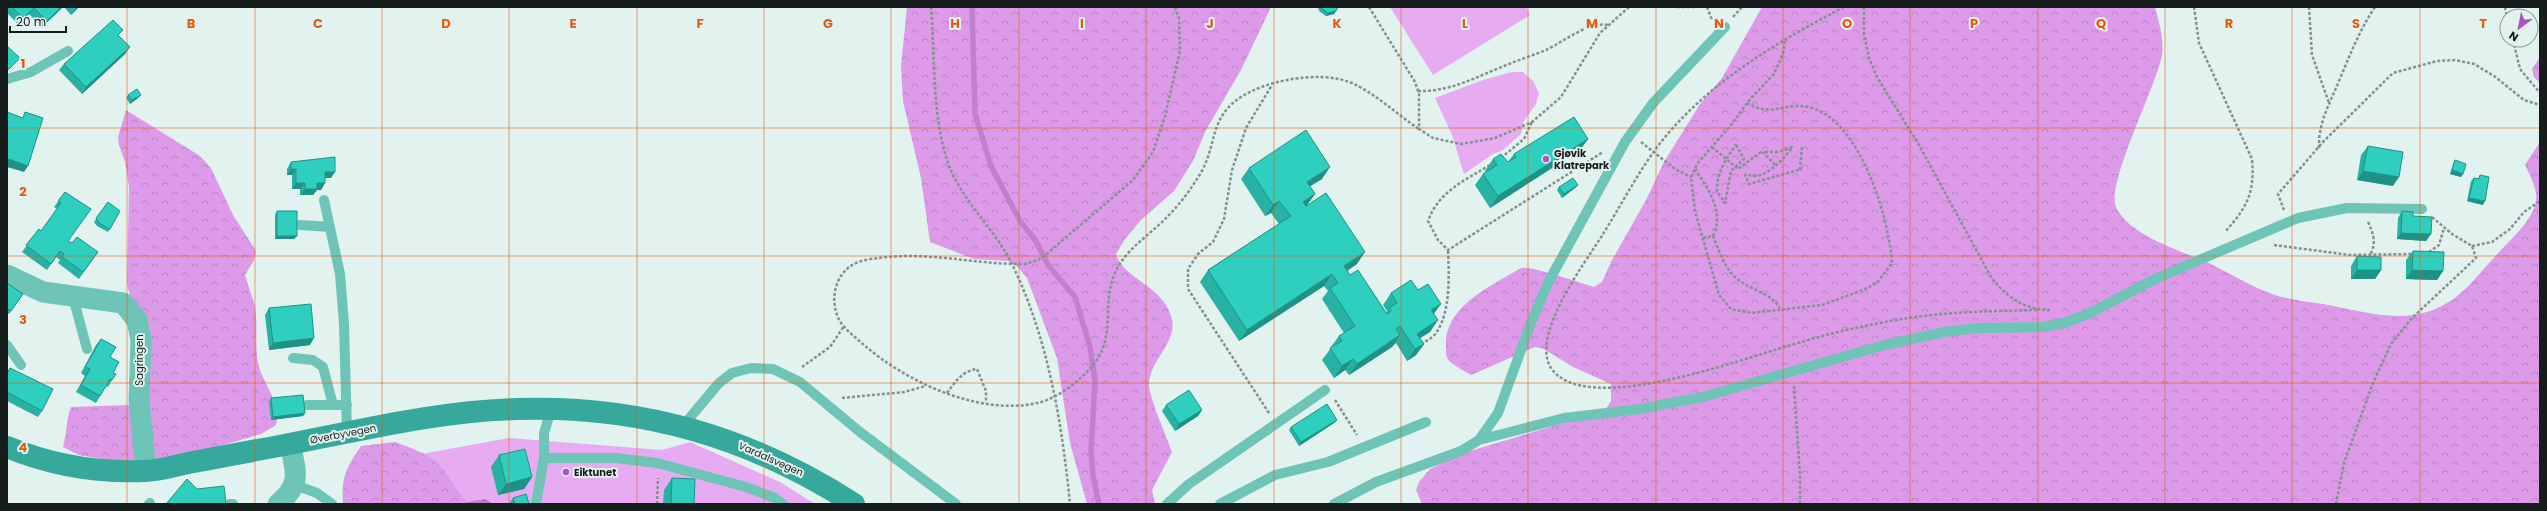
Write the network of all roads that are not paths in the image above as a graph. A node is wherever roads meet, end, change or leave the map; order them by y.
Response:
1 (1724, 27) dead end
2 (68, 51) dead end
3 (7, 79) edge
4 (324, 200) dead end
5 (2422, 209) road end
6 (300, 226) dead end
7 (330, 227) junction
8 (7, 275) edge
9 (73, 297) junction
10 (7, 345) edge
11 (87, 349) dead end
12 (293, 358) dead end
13 (21, 365) dead end
14 (1325, 390) road end
15 (333, 405) junction
16 (347, 405) junction
17 (307, 406) dead end
18 (551, 410) junction
19 (1426, 422) dead end
20 (682, 427) junction
21 (347, 433) junction
22 (1479, 440) junction
23 (290, 444) junction
24 (7, 447) edge
25 (544, 458) junction
26 (146, 471) junction
27 (295, 485) junction
28 (278, 504) edge
29 (332, 504) edge
30 (536, 504) edge
31 (783, 504) edge
32 (854, 504) edge
33 (956, 504) edge
34 (1167, 504) edge
35 (1220, 504) edge
36 (1334, 504) edge

1 - 22 lane
2 - 3 lane
4 - 7 lane
5 - 22 lane
6 - 7 lane
7 - 16 lane
8 - 9 street, Sagringen
9 - 11 lane
9 - 26 street, Sagringen
10 - 13 lane
12 - 15 lane
14 - 34 lane
15 - 16 lane
15 - 17 lane
16 - 21 lane
18 - 20 main road, Øverbyvegen
18 - 21 main road, Øverbyvegen
18 - 25 lane
19 - 35 lane
20 - 32 main road, Vardalsvegen
20 - 33 lane
21 - 23 main road, Øverbyvegen
22 - 36 lane
23 - 26 main road, Øverbyvegen
23 - 27 street
24 - 26 main road, Øverbyvegen
25 - 30 lane
25 - 31 lane
27 - 28 street
27 - 29 lane

